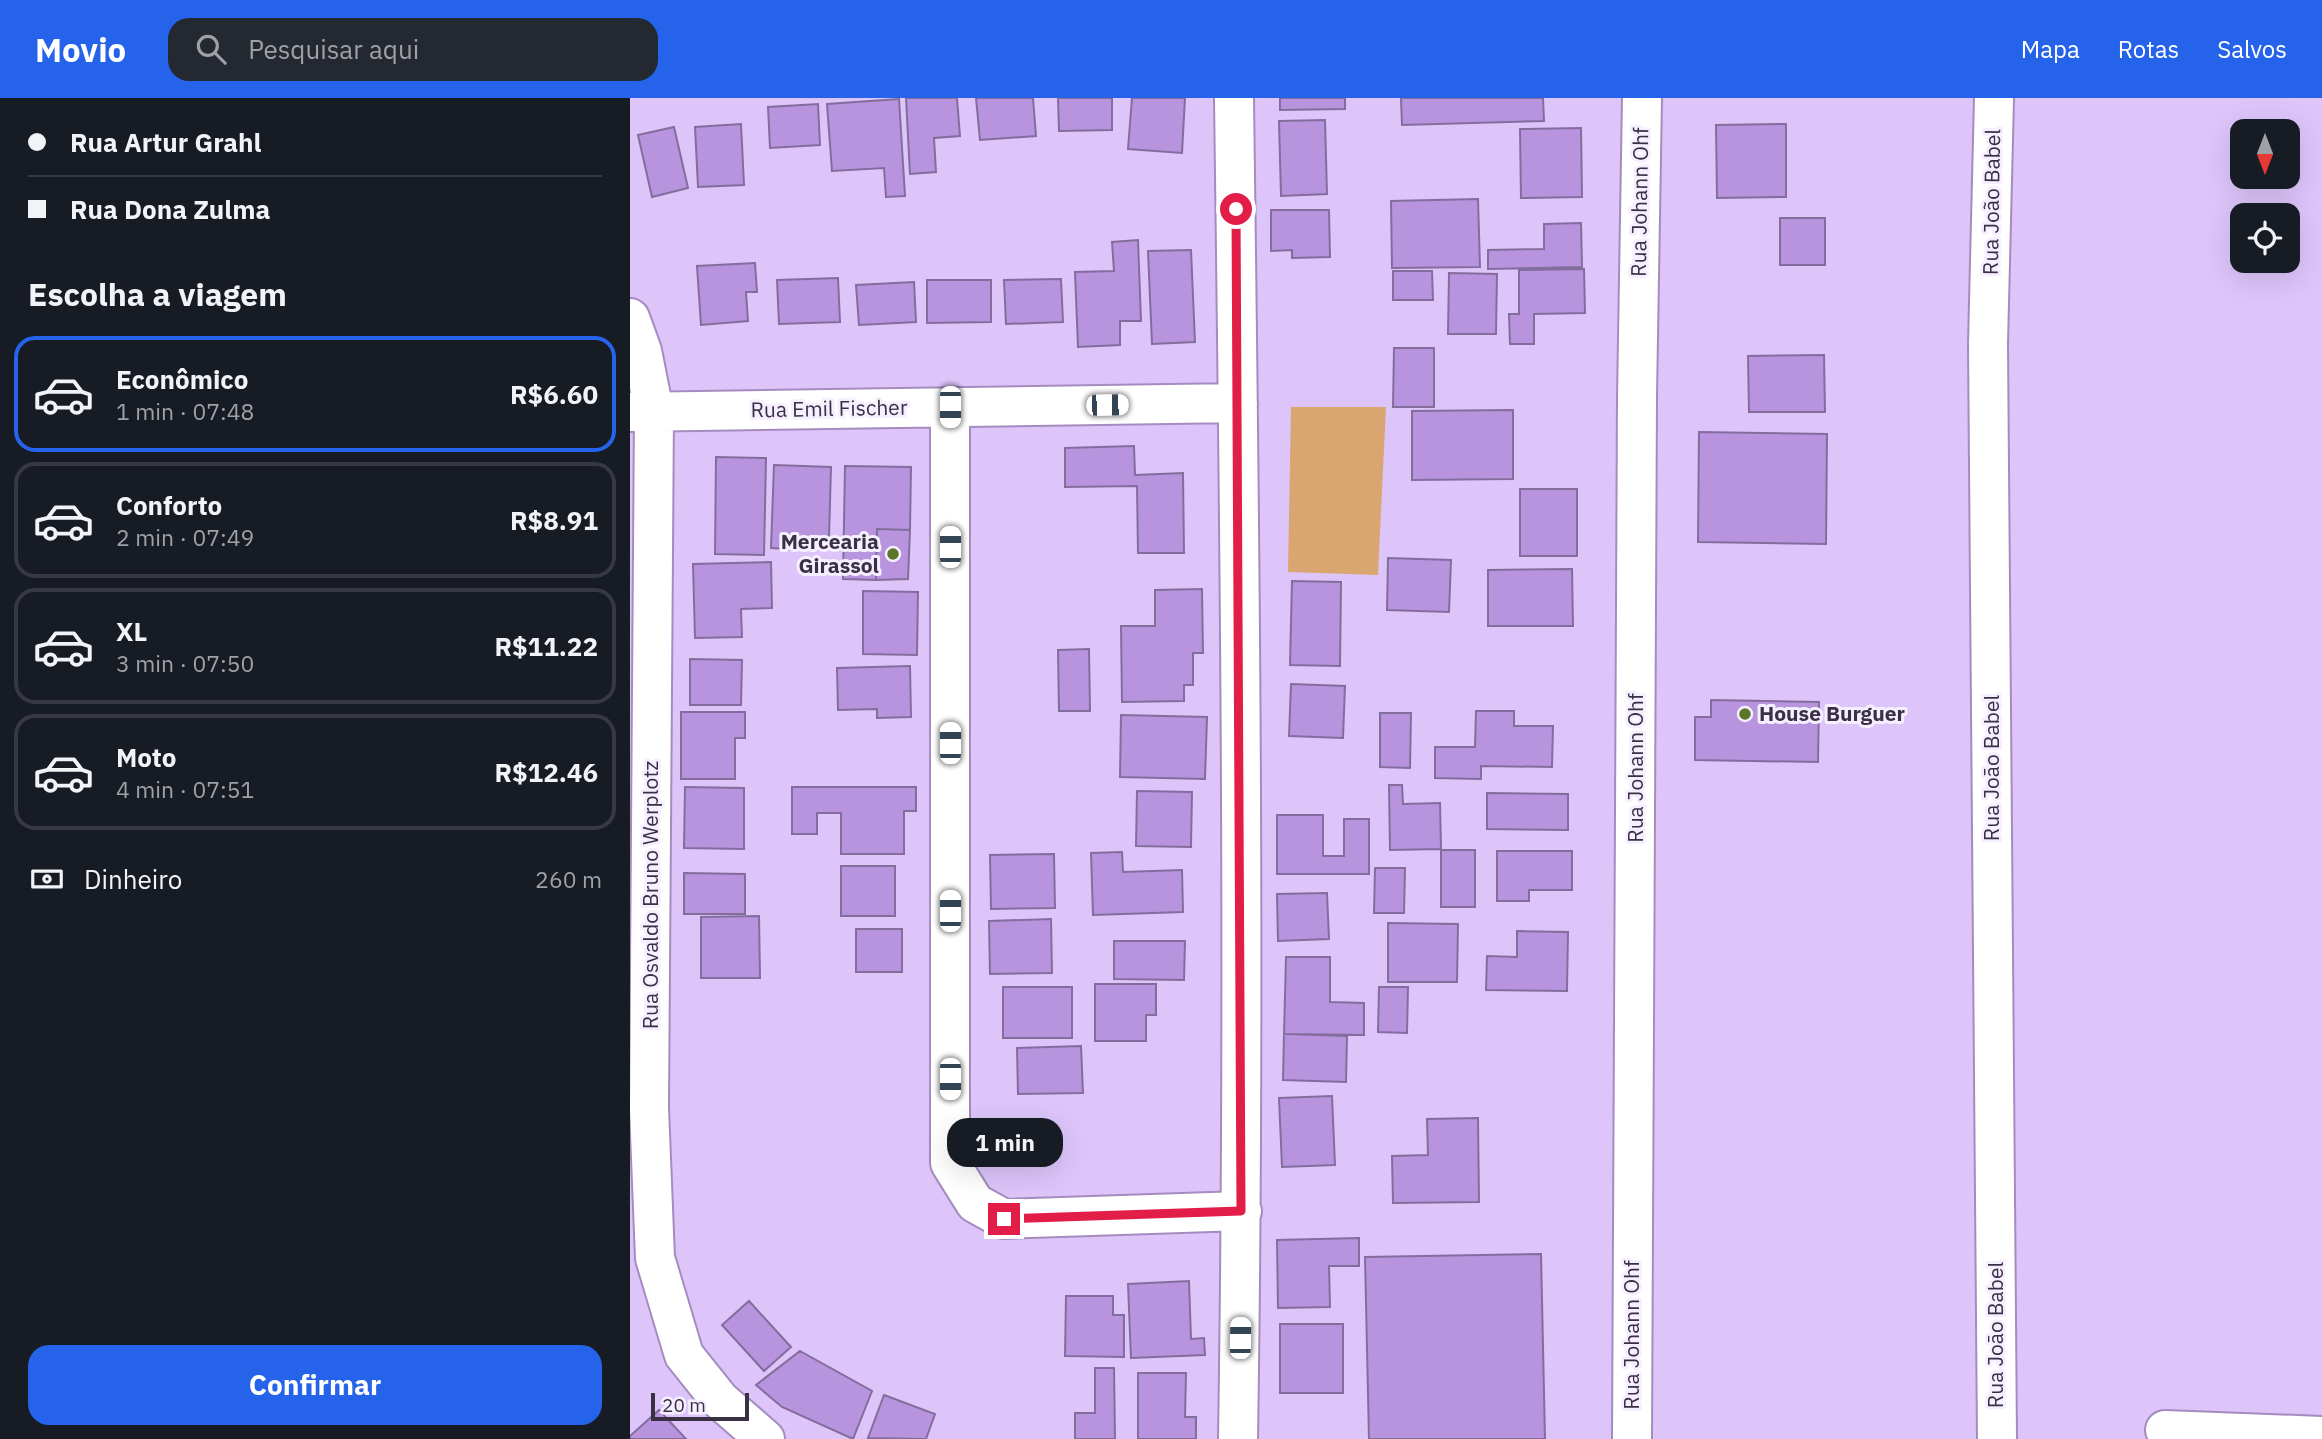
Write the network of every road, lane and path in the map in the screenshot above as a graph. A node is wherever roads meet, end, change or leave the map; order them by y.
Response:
1 (1234, 98) edge
2 (1642, 98) edge
3 (1994, 98) edge
4 (630, 318) edge
5 (1238, 403) junction
6 (950, 407) junction
7 (642, 412) edge
8 (1241, 1211) junction
9 (2165, 1430) dead end
10 (2322, 1436) edge
11 (765, 1439) edge
12 (1238, 1439) edge
13 (1632, 1439) edge
14 (1997, 1439) edge

1 - 5 street
2 - 13 street, Rua Johann Ohf
3 - 14 street, Rua João Babel
4 - 7 street, Rua Osvaldo Bruno Werplotz
5 - 6 street, Rua Emil Fischer
5 - 8 street
6 - 7 street, Rua Emil Fischer
6 - 8 street
7 - 11 street, Rua Osvaldo Bruno Werplotz
8 - 12 street
9 - 10 street

